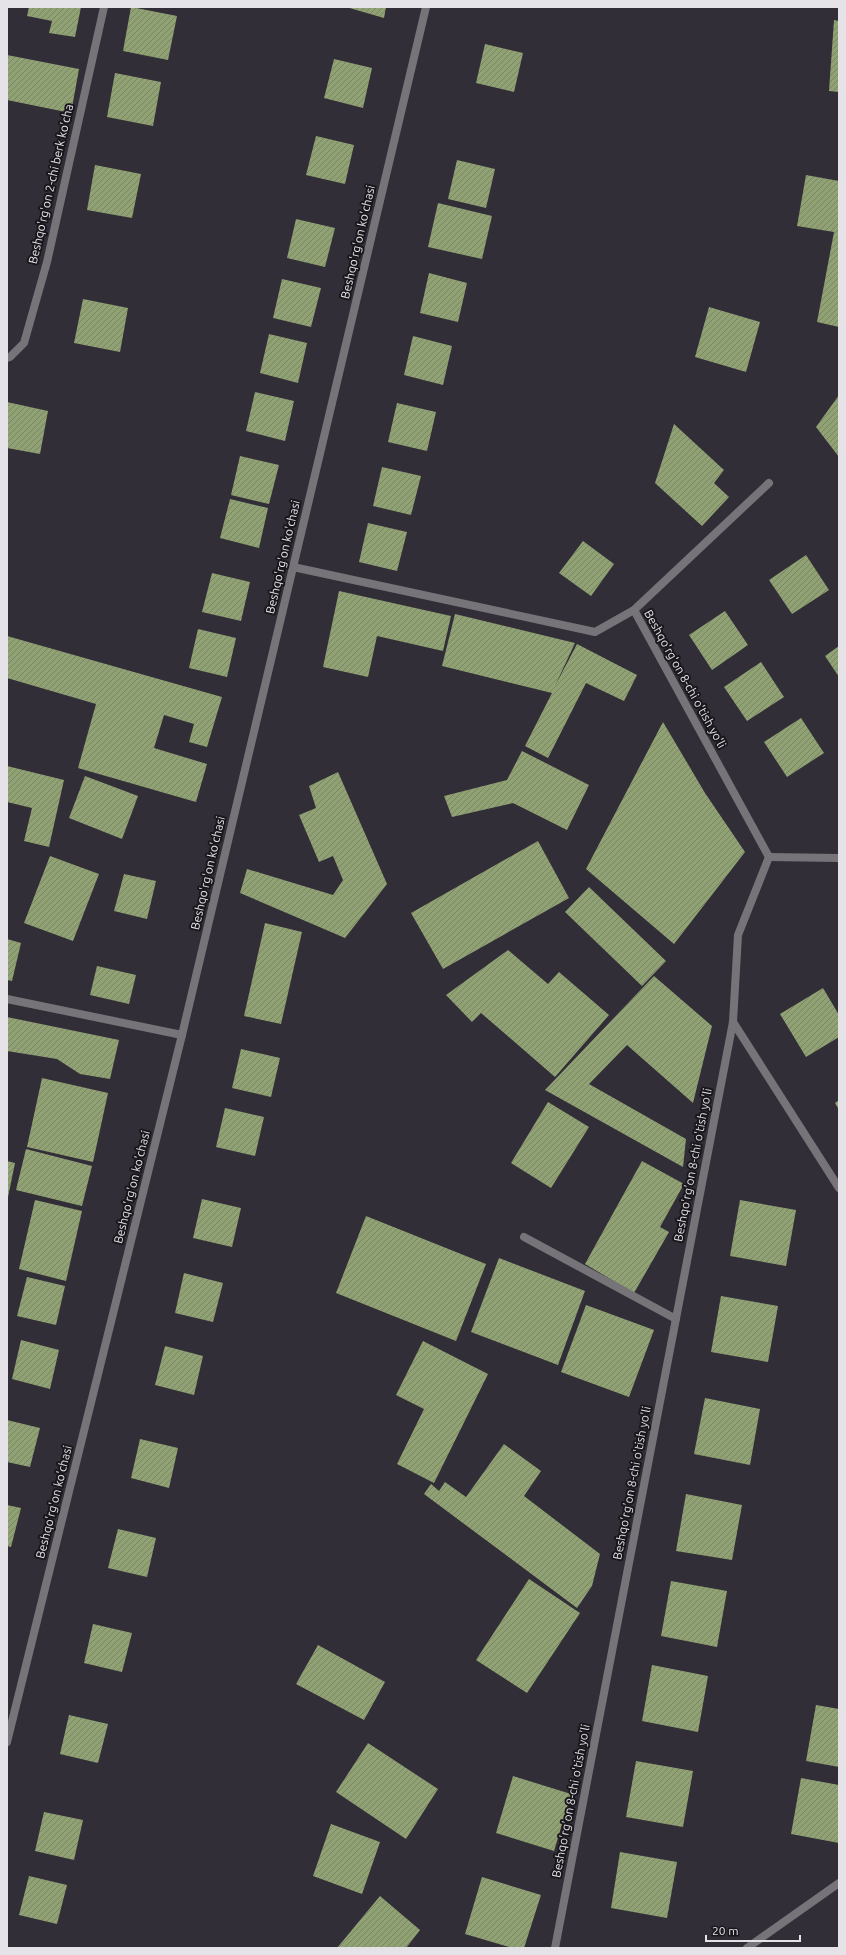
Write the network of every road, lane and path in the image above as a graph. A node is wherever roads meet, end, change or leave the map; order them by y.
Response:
1 (104, 7) edge
2 (426, 7) edge
3 (7, 358) edge
4 (769, 483) dead end
5 (293, 567) junction
6 (634, 610) junction
7 (769, 857) junction
8 (839, 858) edge
9 (7, 999) edge
10 (733, 1022) junction
11 (182, 1035) junction
12 (839, 1188) edge
13 (524, 1236) dead end
14 (676, 1319) junction
15 (7, 1742) edge
16 (839, 1883) edge
17 (555, 1948) edge
18 (747, 1948) edge

1 - 3 street, Beshqo'rg'on 2-chi berk ko'cha
2 - 5 street, Beshqo'rg'on ko'chasi
4 - 6 street
5 - 6 street, Beshqo'rg'on 8-chi o'tish yo'li
5 - 11 street, Beshqo'rg'on ko'chasi
6 - 7 street, Beshqo'rg'on 8-chi o'tish yo'li
7 - 8 street
7 - 10 street, Beshqo'rg'on 8-chi o'tish yo'li
9 - 11 street
10 - 12 street
10 - 14 street, Beshqo'rg'on 8-chi o'tish yo'li
11 - 15 street, Beshqo'rg'on ko'chasi
13 - 14 street
14 - 17 street, Beshqo'rg'on 8-chi o'tish yo'li
16 - 18 street

